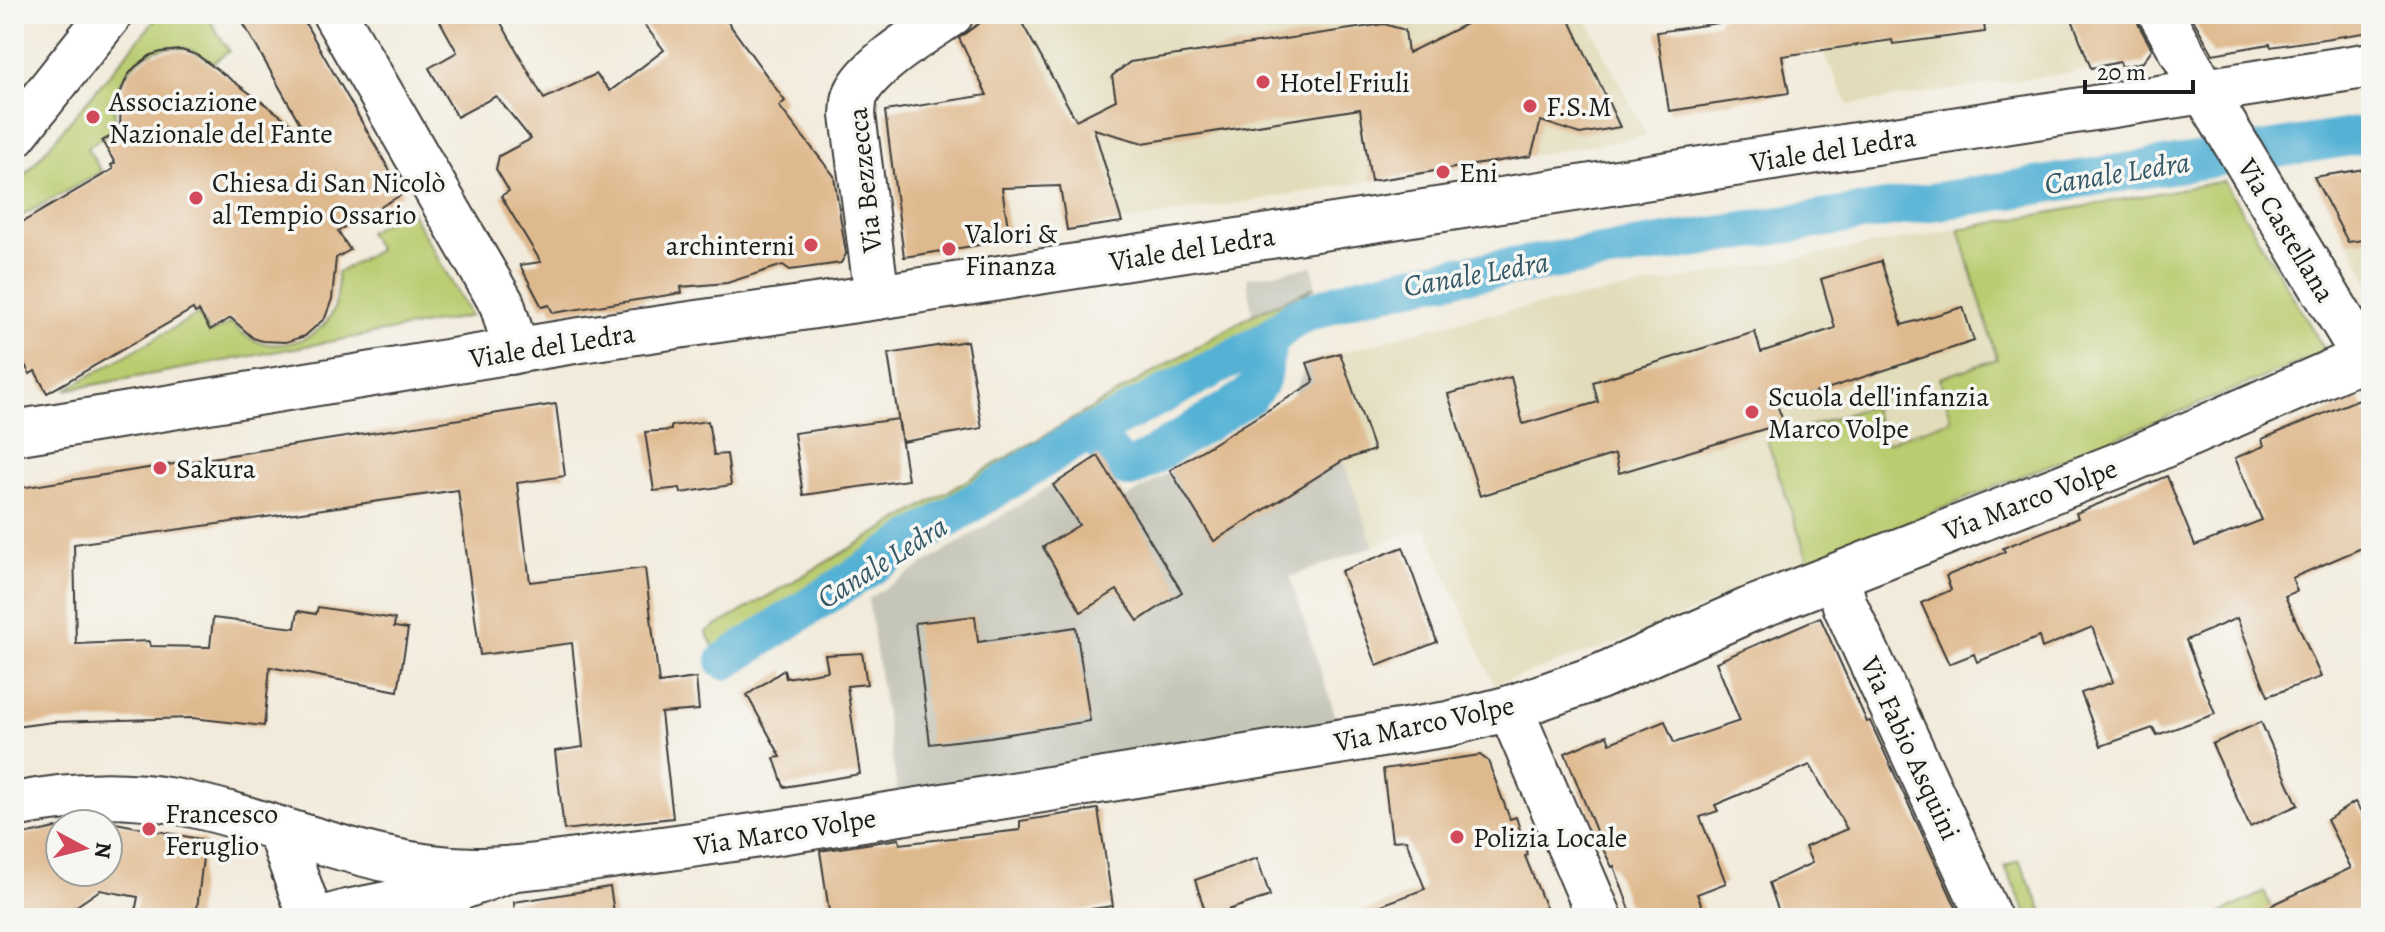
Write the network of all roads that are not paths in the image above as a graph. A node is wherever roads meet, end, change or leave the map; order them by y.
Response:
1 (335, 14) edge
2 (951, 14) edge
3 (2161, 14) edge
4 (104, 21) edge
5 (2371, 65) edge
6 (2204, 91) junction
7 (19, 129) edge
8 (877, 297) junction
9 (510, 352) junction
10 (2369, 360) edge
11 (14, 433) edge
12 (1837, 577) junction
13 (1510, 708) junction
14 (14, 805) edge
15 (279, 830) junction
16 (513, 868) junction
17 (311, 918) edge
18 (326, 918) edge
19 (1600, 918) edge
20 (1989, 918) edge

1 - 9 main road
2 - 8 main road, Via Bezzecca
3 - 6 main road, Via Castellana
4 - 7 main road
5 - 6 main road, Viale del Ledra
6 - 8 main road, Viale del Ledra
6 - 10 main road, Via Castellana
8 - 9 main road, Viale del Ledra
9 - 11 main road, Viale del Ledra
10 - 12 main road, Via Marco Volpe
12 - 13 main road, Via Marco Volpe
12 - 20 main road, Via Fabio Asquini
13 - 16 main road, Via Marco Volpe
13 - 19 main road
14 - 15 main road, Via Marco Volpe
15 - 16 main road, Via Marco Volpe
15 - 17 main road
16 - 18 main road, Via Marco Volpe

